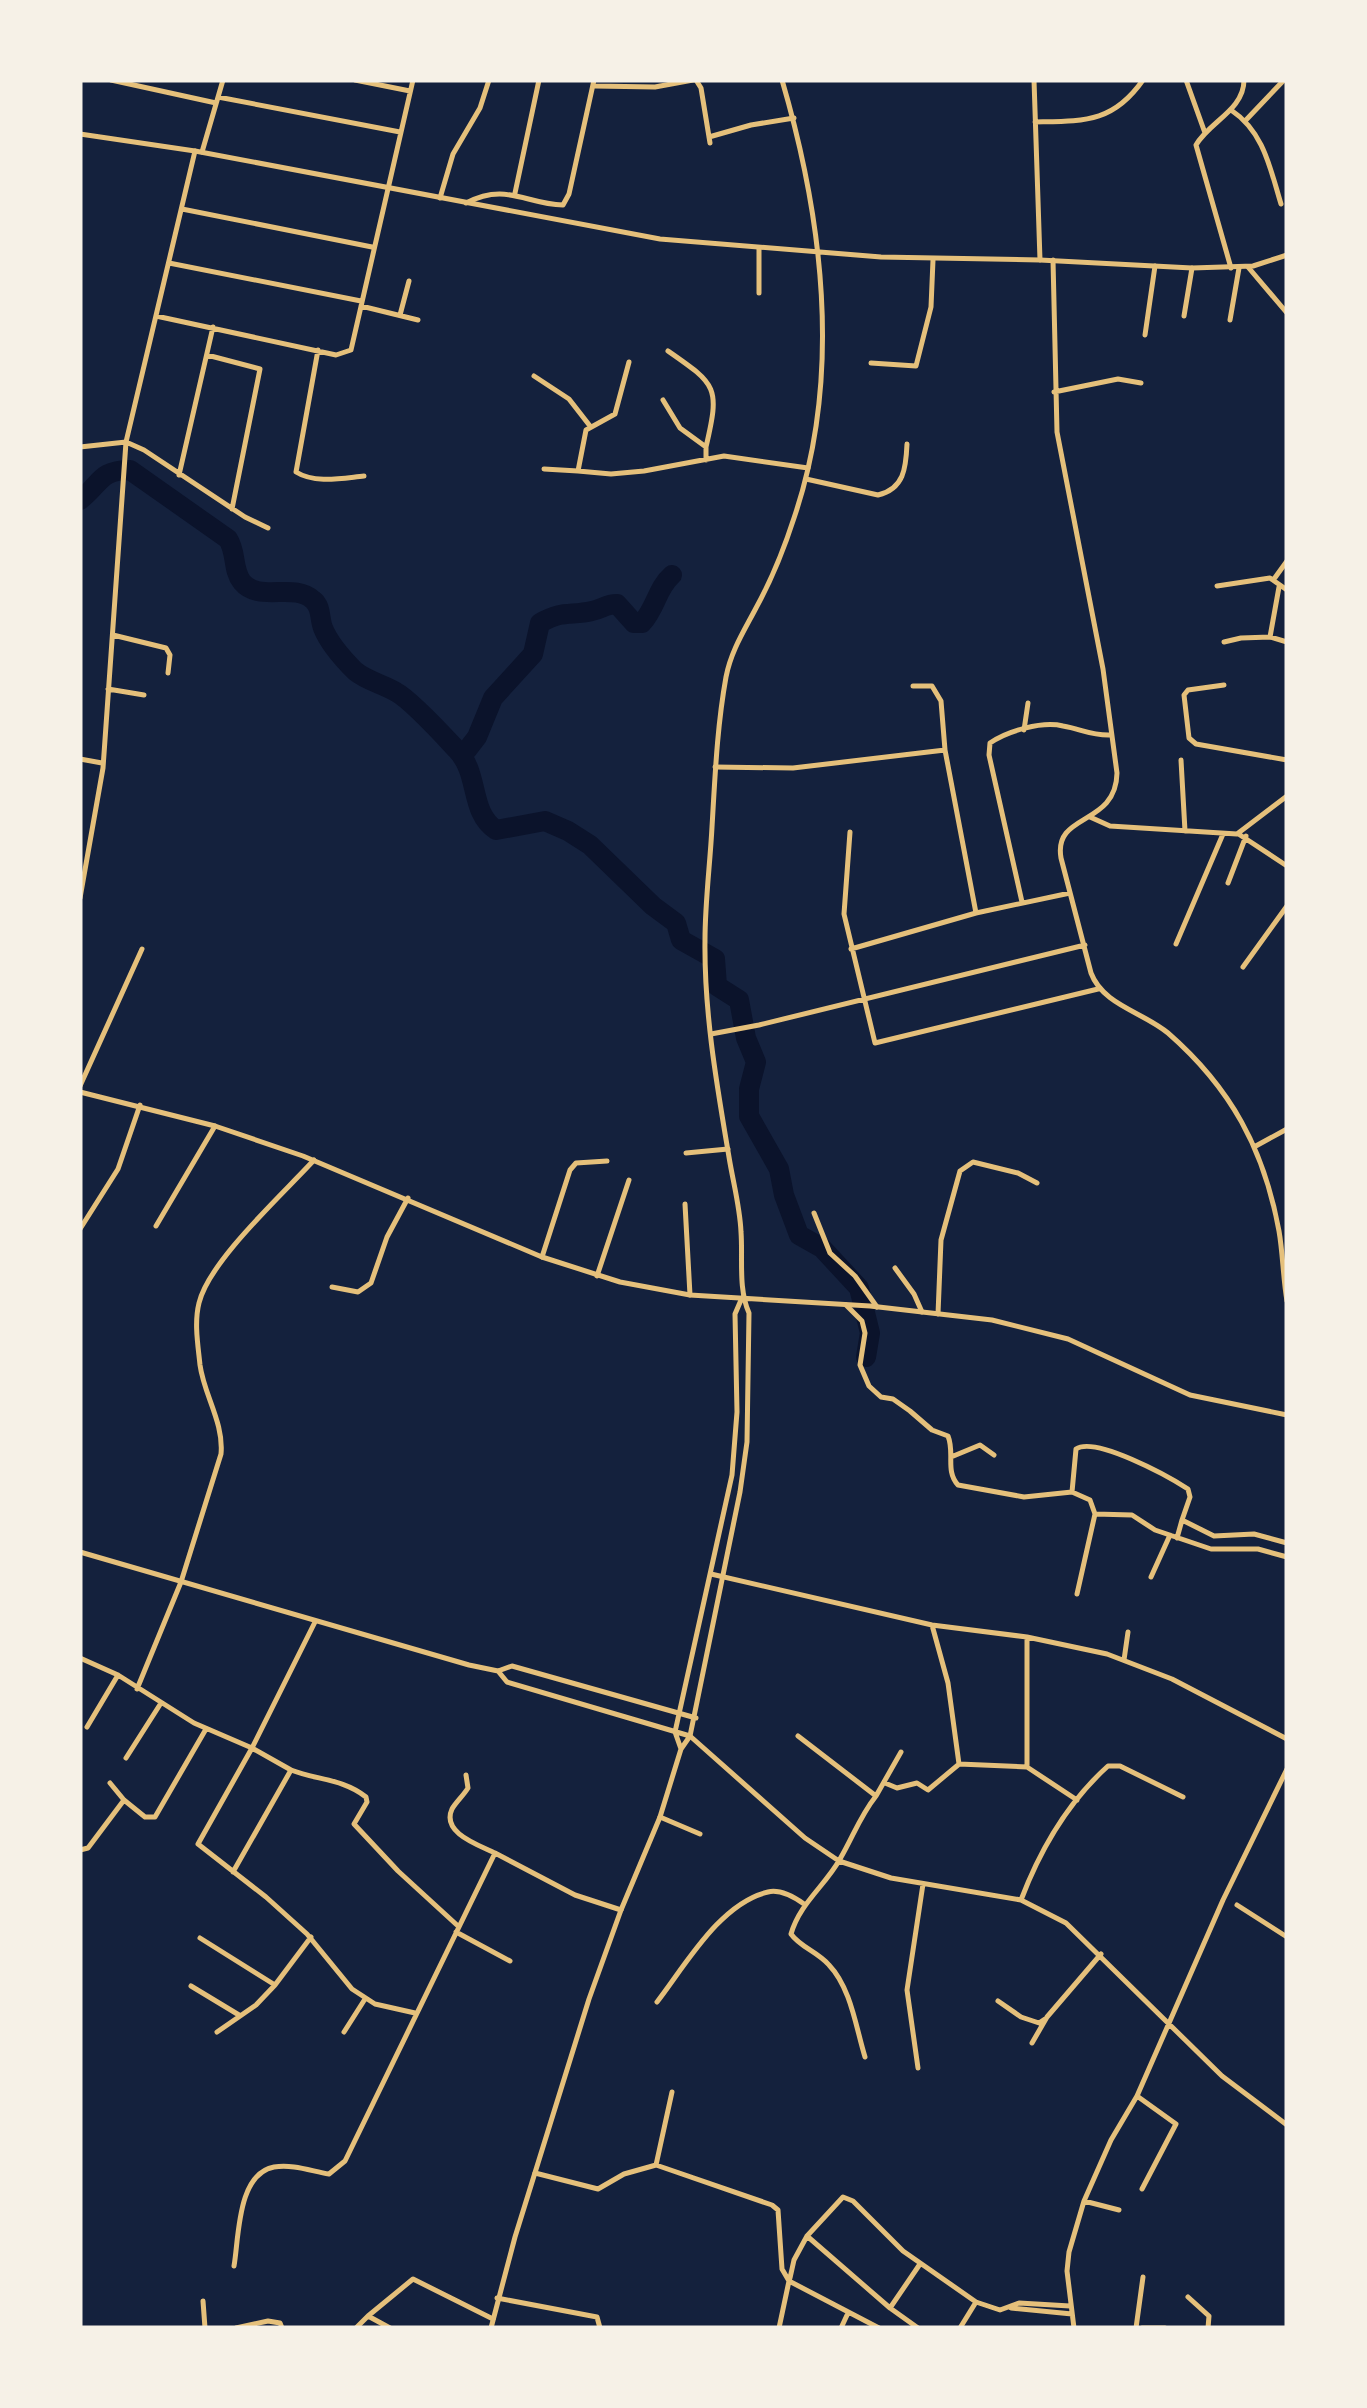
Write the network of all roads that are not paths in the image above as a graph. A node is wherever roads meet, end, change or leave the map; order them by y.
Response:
1 (111, 80) edge
2 (223, 80) edge
3 (355, 80) edge
4 (413, 80) edge
5 (488, 80) edge
6 (539, 80) edge
7 (695, 80) edge
8 (782, 80) edge
9 (1034, 80) edge
10 (1143, 80) edge
11 (1186, 80) edge
12 (1244, 80) edge
13 (1284, 80) edge
14 (595, 83) edge
15 (654, 83) edge
16 (410, 92) junction
17 (217, 100) junction
18 (1231, 110) junction
19 (794, 118) junction
20 (1246, 120) junction
21 (1035, 122) junction
22 (400, 132) junction
23 (1205, 133) junction
24 (80, 134) edge
25 (198, 152) junction
26 (386, 188) junction
27 (515, 194) junction
28 (440, 198) junction
29 (466, 203) junction
30 (1281, 204) dead end
31 (182, 209) junction
32 (372, 246) junction
33 (759, 248) junction
34 (817, 253) junction
35 (1287, 256) edge
36 (933, 260) junction
37 (1040, 260) junction
38 (1053, 260) junction
39 (168, 263) junction
40 (1156, 266) junction
41 (1248, 267) junction
42 (1192, 268) junction
43 (1235, 268) junction
44 (409, 281) dead end
45 (759, 293) dead end
46 (361, 304) junction
47 (1287, 313) edge
48 (156, 316) junction
49 (400, 316) junction
50 (1184, 316) dead end
51 (418, 320) dead end
52 (1230, 320) dead end
53 (213, 327) junction
54 (1145, 335) dead end
55 (318, 350) junction
56 (668, 351) dead end
57 (207, 355) junction
58 (629, 362) dead end
59 (871, 363) dead end
60 (534, 376) dead end
61 (1142, 384) dead end
62 (1054, 392) junction
63 (663, 400) dead end
64 (590, 426) junction
65 (126, 442) junction
66 (907, 444) dead end
67 (80, 447) edge
68 (706, 447) junction
69 (706, 460) junction
70 (544, 468) dead end
71 (808, 468) junction
72 (578, 470) junction
73 (180, 475) junction
74 (364, 476) dead end
75 (806, 479) junction
76 (232, 509) junction
77 (268, 528) dead end
78 (1287, 561) edge
79 (1274, 579) junction
80 (1217, 586) dead end
81 (1283, 588) edge
82 (112, 635) junction
83 (1270, 638) junction
84 (1224, 642) dead end
85 (1287, 642) edge
86 (168, 673) dead end
87 (1224, 685) dead end
88 (912, 686) dead end
89 (108, 689) junction
90 (144, 695) dead end
91 (1028, 703) dead end
92 (1024, 730) junction
93 (1111, 736) junction
94 (946, 750) junction
95 (80, 759) edge
96 (1181, 760) dead end
97 (1287, 760) edge
98 (103, 763) junction
99 (715, 766) junction
100 (1287, 796) edge
101 (1090, 817) junction
102 (1186, 831) junction
103 (850, 832) dead end
104 (1223, 834) junction
105 (1237, 834) junction
106 (1246, 836) junction
107 (1287, 866) edge
108 (1228, 883) dead end
109 (1070, 892) junction
110 (80, 898) edge
111 (1022, 902) junction
112 (1287, 906) edge
113 (976, 913) junction
114 (1176, 944) dead end
115 (1085, 945) junction
116 (142, 949) dead end
117 (850, 950) junction
118 (1243, 967) dead end
119 (1098, 989) junction
120 (862, 998) junction
121 (711, 1034) junction
122 (80, 1088) edge
123 (140, 1105) junction
124 (214, 1126) junction
125 (1287, 1129) edge
126 (1254, 1147) junction
127 (728, 1149) junction
128 (686, 1153) dead end
129 (314, 1160) junction
130 (607, 1161) dead end
131 (629, 1180) dead end
132 (1037, 1183) dead end
133 (408, 1198) junction
134 (685, 1204) dead end
135 (814, 1212) dead end
136 (156, 1226) dead end
137 (80, 1229) edge
138 (542, 1256) junction
139 (895, 1268) dead end
140 (597, 1276) junction
141 (332, 1287) dead end
142 (690, 1295) junction
143 (742, 1298) junction
144 (1287, 1301) edge
145 (846, 1304) junction
146 (874, 1306) junction
147 (922, 1312) junction
148 (938, 1314) junction
149 (1287, 1415) edge
150 (994, 1455) dead end
151 (955, 1456) junction
152 (1072, 1492) junction
153 (1096, 1514) junction
154 (1178, 1530) junction
155 (1287, 1543) edge
156 (80, 1552) edge
157 (1287, 1557) edge
158 (711, 1574) junction
159 (1151, 1577) dead end
160 (725, 1578) junction
161 (181, 1582) junction
162 (1078, 1594) dead end
163 (315, 1622) junction
164 (932, 1626) junction
165 (1128, 1632) dead end
166 (1026, 1637) junction
167 (80, 1658) edge
168 (1124, 1660) junction
169 (498, 1671) junction
170 (118, 1675) junction
171 (139, 1684) junction
172 (161, 1703) junction
173 (679, 1713) junction
174 (696, 1718) junction
175 (88, 1728) dead end
176 (206, 1730) junction
177 (676, 1732) junction
178 (690, 1736) junction
179 (798, 1736) dead end
180 (1287, 1739) edge
181 (252, 1748) junction
182 (681, 1749) junction
183 (901, 1752) dead end
184 (126, 1758) dead end
185 (959, 1764) junction
186 (1026, 1767) junction
187 (292, 1770) junction
188 (1287, 1770) edge
189 (466, 1776) dead end
190 (110, 1782) dead end
191 (885, 1783) junction
192 (876, 1796) junction
193 (1182, 1797) dead end
194 (124, 1800) junction
195 (1077, 1800) junction
196 (660, 1817) junction
197 (700, 1834) dead end
198 (80, 1850) edge
199 (495, 1854) junction
200 (839, 1861) junction
201 (234, 1872) junction
202 (923, 1884) junction
203 (1021, 1900) junction
204 (804, 1904) junction
205 (1237, 1905) dead end
206 (621, 1910) junction
207 (457, 1929) junction
208 (1287, 1937) edge
209 (200, 1938) dead end
210 (311, 1938) junction
211 (1101, 1954) junction
212 (510, 1961) dead end
213 (192, 1986) dead end
214 (275, 1986) junction
215 (365, 1999) junction
216 (998, 2001) dead end
217 (657, 2002) dead end
218 (416, 2013) junction
219 (240, 2015) junction
220 (1047, 2017) junction
221 (1170, 2026) junction
222 (217, 2032) dead end
223 (344, 2032) dead end
224 (1032, 2043) dead end
225 (865, 2057) dead end
226 (918, 2068) dead end
227 (672, 2092) dead end
228 (1137, 2096) junction
229 (1285, 2121) edge
230 (656, 2165) junction
231 (535, 2173) junction
232 (1142, 2189) dead end
233 (1084, 2200) junction
234 (1119, 2210) dead end
235 (806, 2236) junction
236 (920, 2264) junction
237 (234, 2266) dead end
238 (1142, 2277) dead end
239 (790, 2281) junction
240 (1188, 2297) dead end
241 (498, 2298) junction
242 (203, 2302) dead end
243 (976, 2302) junction
244 (890, 2308) junction
245 (1071, 2310) junction
246 (849, 2312) junction
247 (368, 2316) junction
248 (493, 2318) junction
249 (205, 2328) edge
250 (236, 2328) edge
251 (282, 2328) edge
252 (356, 2328) edge
253 (390, 2328) edge
254 (492, 2328) edge
255 (600, 2328) edge
256 (779, 2328) edge
257 (841, 2328) edge
258 (880, 2328) edge
259 (918, 2328) edge
260 (960, 2328) edge
261 (1074, 2328) edge
262 (1139, 2328) edge
263 (1165, 2328) edge
264 (1208, 2328) edge

1 - 17 street
2 - 17 street
3 - 16 street
4 - 16 street
5 - 28 street
6 - 27 street
7 - 15 street
7 - 19 street
8 - 19 street
9 - 21 street
10 - 21 street
11 - 23 street
12 - 18 street
13 - 20 street
14 - 15 street
14 - 27 street
16 - 22 street
17 - 22 street
17 - 25 street
18 - 20 street
18 - 23 street
19 - 34 street
20 - 30 street
21 - 37 street
22 - 26 street
23 - 43 street
24 - 25 street
25 - 26 street
25 - 31 street
26 - 28 street
26 - 32 street
27 - 29 street
28 - 29 street
29 - 33 street
31 - 32 street
31 - 39 street
32 - 46 street
33 - 34 street
33 - 45 street
34 - 36 street
34 - 71 street
35 - 41 street
36 - 37 street
36 - 59 street
37 - 38 street
38 - 40 street
38 - 62 street
39 - 46 street
39 - 48 street
40 - 42 street
40 - 54 street
41 - 43 street
41 - 47 street
42 - 43 street
42 - 50 street
43 - 52 street
44 - 49 street
46 - 49 street
46 - 55 street
48 - 53 street
48 - 65 street
49 - 51 street
53 - 55 street
53 - 57 street
55 - 74 street
56 - 68 street
57 - 73 street
57 - 76 street
58 - 64 street
60 - 64 street
61 - 62 street
62 - 93 street
63 - 68 street
64 - 72 street
65 - 67 street
65 - 73 street
65 - 82 street
66 - 75 street
68 - 69 street
69 - 71 street
69 - 72 street
70 - 72 street
71 - 75 street
73 - 76 street
75 - 99 street
76 - 77 street
78 - 79 street
79 - 80 street
79 - 81 street
81 - 83 street
82 - 86 street
82 - 89 street
83 - 84 street
83 - 85 street
87 - 97 street
88 - 94 street
89 - 90 street
89 - 98 street
91 - 92 street
92 - 93 street
92 - 111 street
93 - 101 street
94 - 99 street
94 - 113 street
95 - 98 street
96 - 102 street
98 - 110 street
99 - 121 street
100 - 105 street
101 - 102 street
101 - 109 street
102 - 104 street
103 - 117 street
104 - 105 street
104 - 114 street
105 - 106 street
106 - 107 street
106 - 108 street
109 - 111 street
109 - 115 street
111 - 113 street
112 - 118 street
113 - 117 street
115 - 119 street
115 - 120 street
116 - 122 street
117 - 120 street
119 - 120 street
119 - 126 street
120 - 121 street
121 - 127 street
122 - 123 street
123 - 124 street
123 - 137 street
124 - 129 street
124 - 136 street
125 - 126 street
126 - 144 street
127 - 128 street
127 - 143 street
129 - 133 street
129 - 161 street
130 - 138 street
131 - 140 street
132 - 148 street
133 - 138 street
133 - 141 street
134 - 142 street
135 - 146 street
138 - 140 street
139 - 147 street
140 - 142 street
142 - 143 street
143 - 145 street
143 - 158 street
143 - 160 street
145 - 146 street
145 - 151 street
146 - 147 street
147 - 148 street
148 - 149 street
150 - 151 street
151 - 152 street
152 - 153 street
152 - 154 street
153 - 154 street
153 - 162 street
154 - 155 street
154 - 157 street
154 - 159 street
156 - 161 street
158 - 160 street
158 - 173 street
160 - 164 street
160 - 174 street
161 - 163 street
161 - 171 street
163 - 169 street
163 - 181 street
164 - 166 street
164 - 185 street
165 - 168 street
166 - 168 street
166 - 186 street
167 - 170 street
168 - 180 street
169 - 173 street
169 - 177 street
170 - 171 street
170 - 175 street
171 - 172 street
172 - 176 street
172 - 184 street
173 - 174 street
173 - 177 street
174 - 178 street
176 - 181 street
176 - 194 street
177 - 178 street
177 - 182 street
178 - 182 street
178 - 200 street
179 - 192 street
181 - 187 street
181 - 201 street
182 - 196 street
183 - 191 street
185 - 186 street
185 - 191 street
186 - 195 street
187 - 201 street
187 - 207 street
188 - 221 street
189 - 199 street
190 - 194 street
191 - 192 street
192 - 200 street
193 - 195 street
194 - 198 street
195 - 203 street
196 - 197 street
196 - 206 street
199 - 206 street
199 - 207 street
200 - 202 street
200 - 204 street
201 - 210 street
202 - 203 street
202 - 226 street
203 - 211 street
204 - 217 street
204 - 225 street
205 - 208 street
206 - 231 street
207 - 212 street
207 - 218 street
209 - 214 street
210 - 214 street
210 - 215 street
211 - 220 street
211 - 221 street
213 - 219 street
214 - 219 street
215 - 218 street
215 - 223 street
216 - 220 street
218 - 237 street
219 - 222 street
220 - 224 street
221 - 228 street
221 - 229 street
227 - 230 street
228 - 232 street
228 - 233 street
230 - 231 street
230 - 239 street
231 - 241 street
233 - 234 street
233 - 245 street
235 - 236 street
235 - 239 street
235 - 244 street
236 - 243 street
236 - 244 street
238 - 262 street
239 - 246 street
239 - 256 street
240 - 264 street
241 - 248 street
241 - 255 street
242 - 249 street
243 - 245 street
243 - 260 street
244 - 259 street
245 - 261 street
246 - 257 street
246 - 258 street
247 - 248 street
247 - 252 street
247 - 253 street
248 - 254 street
250 - 251 street
262 - 263 street

